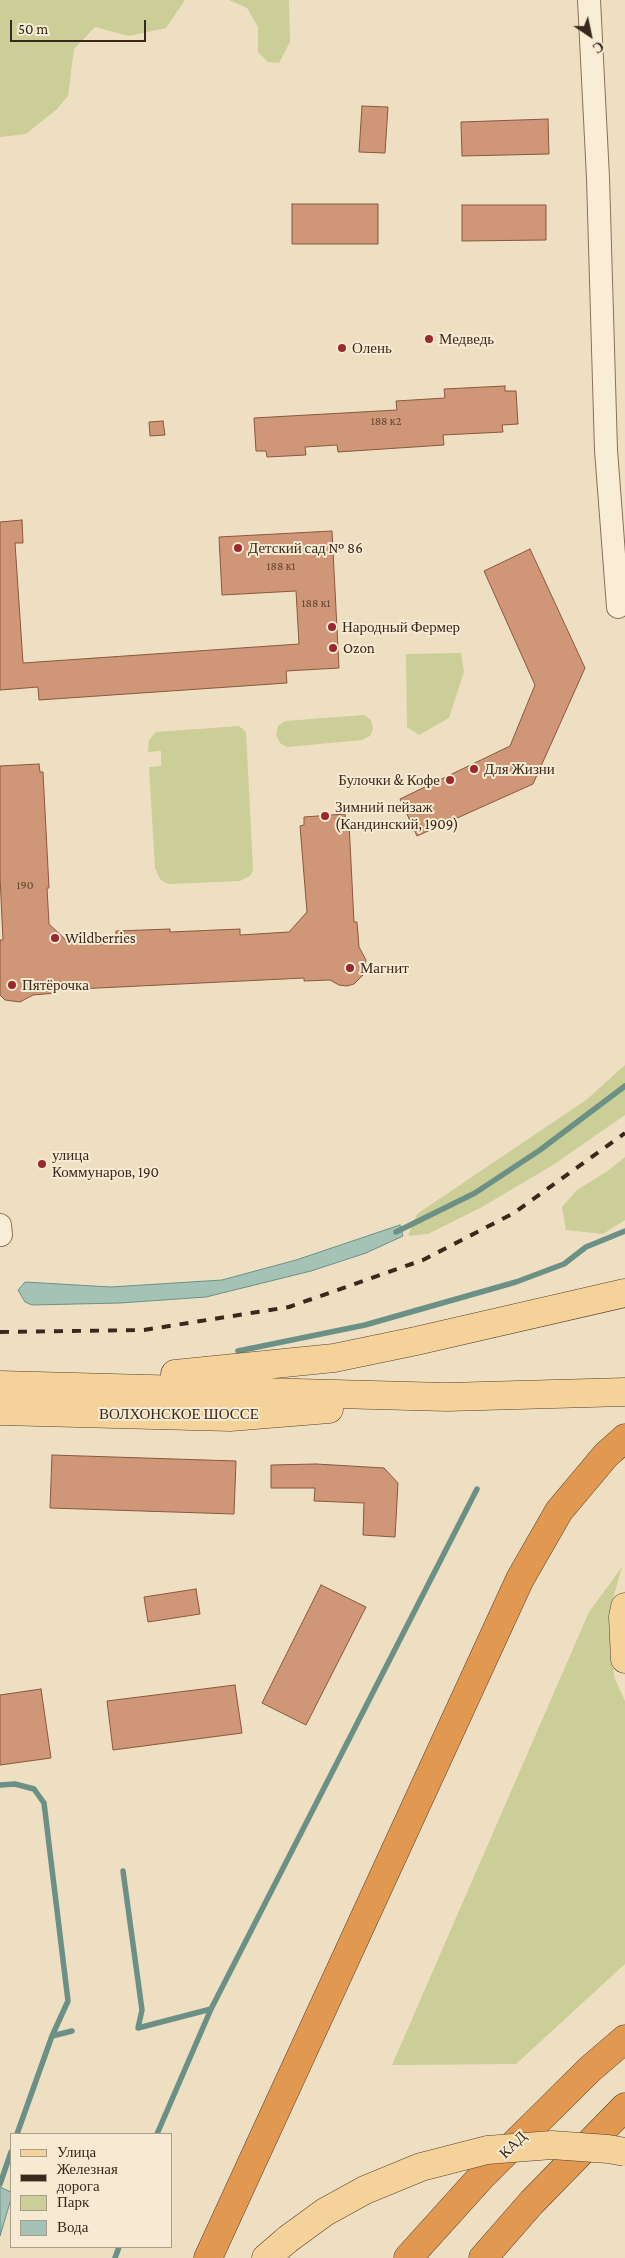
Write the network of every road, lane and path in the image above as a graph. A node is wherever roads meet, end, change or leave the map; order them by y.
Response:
1 (589, 0) edge
2 (618, 607) dead end
3 (625, 1293) edge
4 (0, 1385) edge
5 (32, 1386) junction
6 (625, 1392) edge
7 (488, 1396) junction
8 (447, 1397) junction
9 (625, 1401) edge
10 (0, 1411) edge
11 (29, 1412) junction
12 (625, 1438) edge
13 (625, 1607) edge
14 (625, 1659) edge
15 (625, 2039) edge
16 (625, 2107) edge
17 (625, 2152) edge
18 (208, 2258) edge
19 (266, 2258) edge
20 (408, 2258) edge
21 (483, 2258) edge

1 - 2 street
3 - 5 main road
4 - 5 main road, ВОЛХОНСКОЕ ШОССЕ
5 - 8 main road, ВОЛХОНСКОЕ ШОССЕ
5 - 11 main road
6 - 7 main road, ВОЛХОНСКОЕ ШОССЕ
7 - 8 main road, ВОЛХОНСКОЕ ШОССЕ
7 - 9 main road, ВОЛХОНСКОЕ ШОССЕ
8 - 11 main road, ВОЛХОНСКОЕ ШОССЕ
10 - 11 main road, ВОЛХОНСКОЕ ШОССЕ
12 - 18 highway
13 - 14 main road
15 - 20 highway, КАД
16 - 21 highway
17 - 19 main road, bridge

